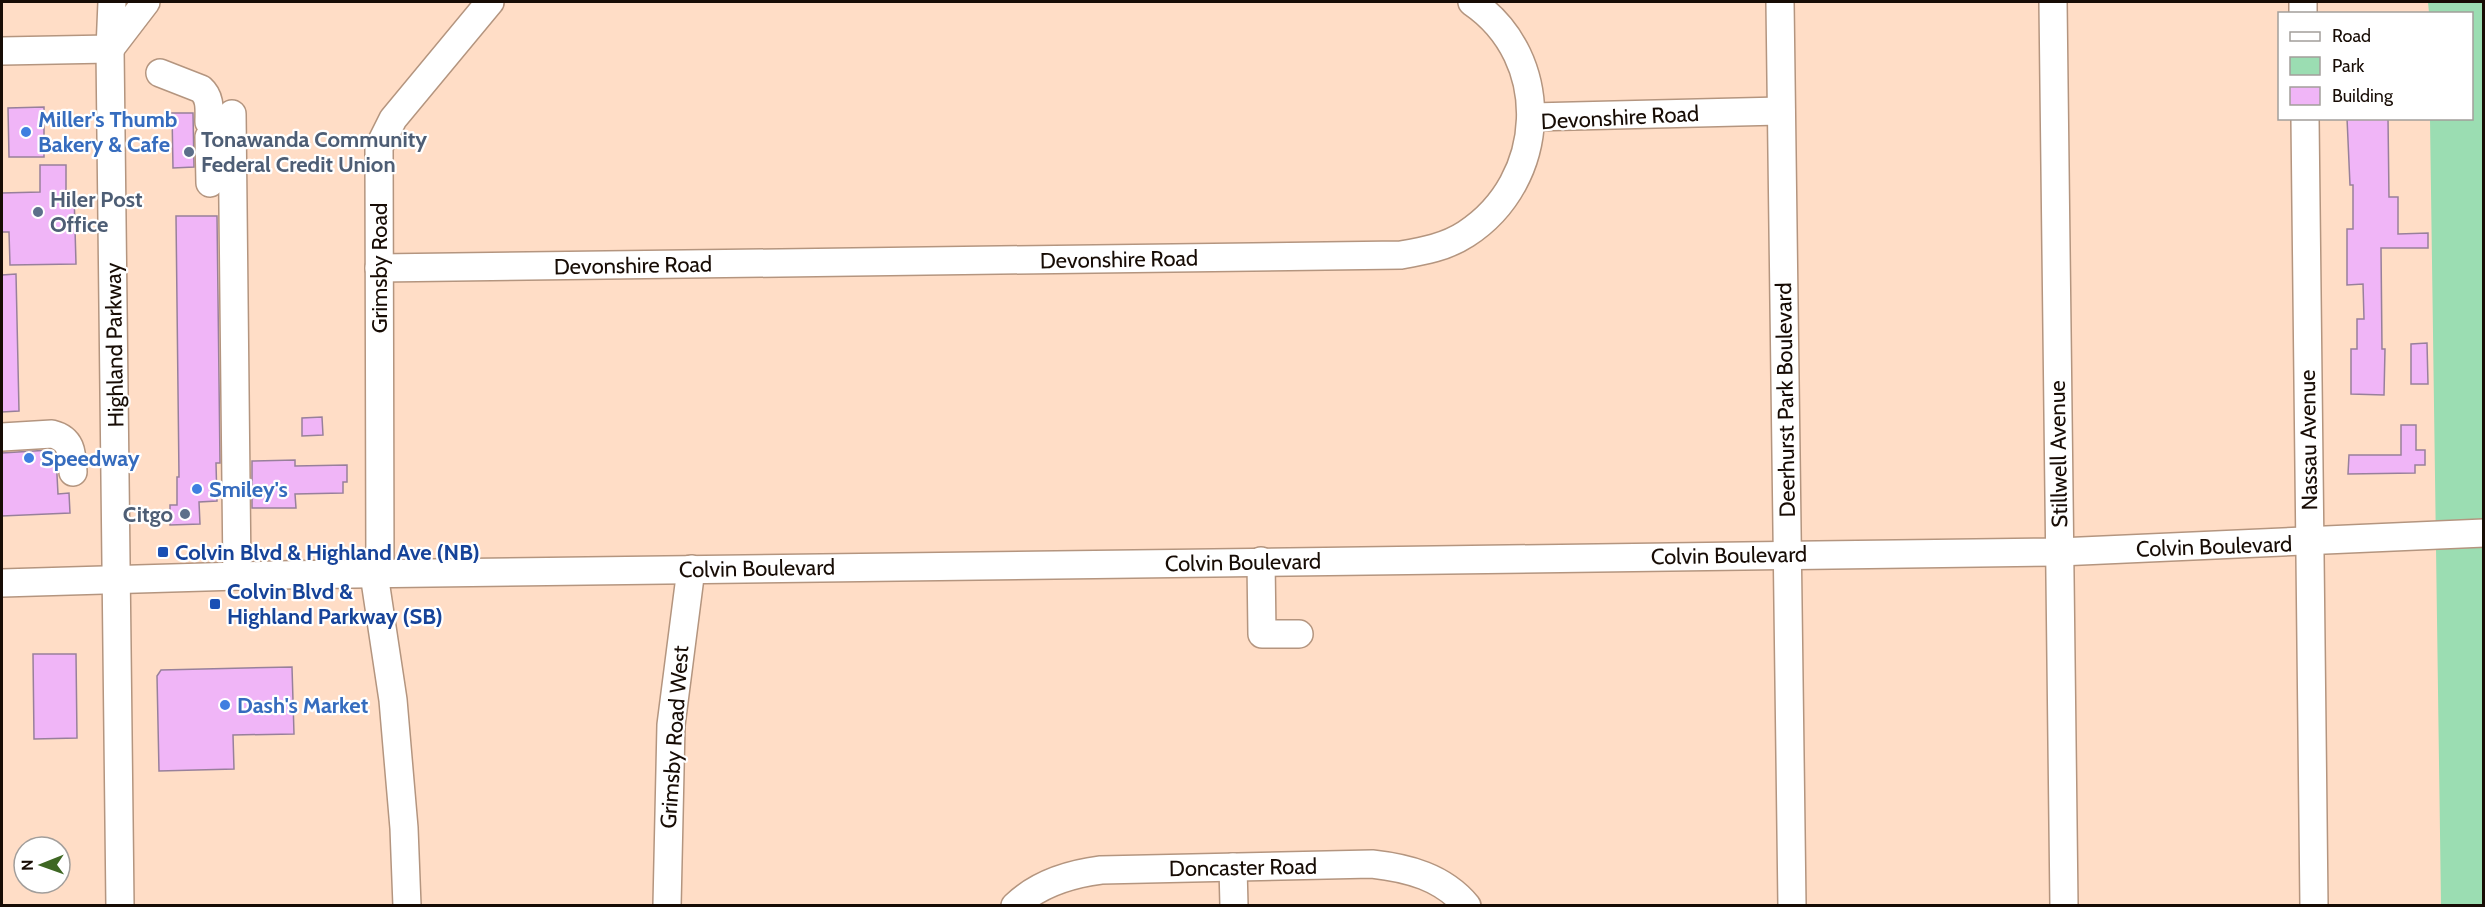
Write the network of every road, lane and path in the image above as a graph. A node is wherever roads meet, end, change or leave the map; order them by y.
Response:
1 (112, 2) edge
2 (146, 2) edge
3 (490, 2) edge
4 (1472, 2) edge
5 (1780, 2) edge
6 (2053, 2) edge
7 (110, 49) junction
8 (2, 51) edge
9 (160, 72) dead end
10 (1781, 111) junction
11 (1532, 117) junction
12 (2305, 120) edge
13 (216, 124) junction
14 (210, 183) dead end
15 (379, 268) junction
16 (2, 436) edge
17 (73, 472) dead end
18 (2484, 533) edge
19 (2309, 542) junction
20 (2059, 552) junction
21 (1788, 554) junction
22 (1261, 561) junction
23 (691, 569) junction
24 (377, 574) junction
25 (237, 576) junction
26 (117, 578) junction
27 (2, 583) edge
28 (1299, 634) dead end
29 (1233, 867) junction
30 (120, 906) edge
31 (407, 906) edge
32 (667, 906) edge
33 (1015, 906) edge
34 (1234, 906) edge
35 (1467, 906) edge
36 (1792, 906) edge
37 (2064, 906) edge
38 (2314, 906) edge

1 - 7 street, Highland Parkway
2 - 7 street
3 - 15 street, Grimsby Road
4 - 11 street
5 - 10 street, Deerhurst Park Boulevard
6 - 20 street, Stillwell Avenue
7 - 8 street
7 - 26 street, Highland Parkway
9 - 13 street
10 - 11 street, Devonshire Road
10 - 21 street, Deerhurst Park Boulevard
11 - 15 street, Devonshire Road
12 - 19 street, Nassau Avenue
13 - 14 street
13 - 25 street
15 - 24 street, Grimsby Road
16 - 17 street
18 - 19 street, Colvin Boulevard
19 - 20 street, Colvin Boulevard
19 - 38 street, Nassau Avenue
20 - 21 street, Colvin Boulevard
20 - 37 street, Stillwell Avenue
21 - 22 street, Colvin Boulevard
21 - 36 street, Deerhurst Park Boulevard
22 - 23 street, Colvin Boulevard
22 - 28 street
23 - 24 street, Colvin Boulevard
23 - 32 street, Grimsby Road West
24 - 25 street, Colvin Boulevard
24 - 31 street
25 - 26 street, Colvin Boulevard
26 - 27 street, Colvin Boulevard
26 - 30 street, Highland Parkway
29 - 33 street, Doncaster Road
29 - 34 street
29 - 35 street, Doncaster Road

